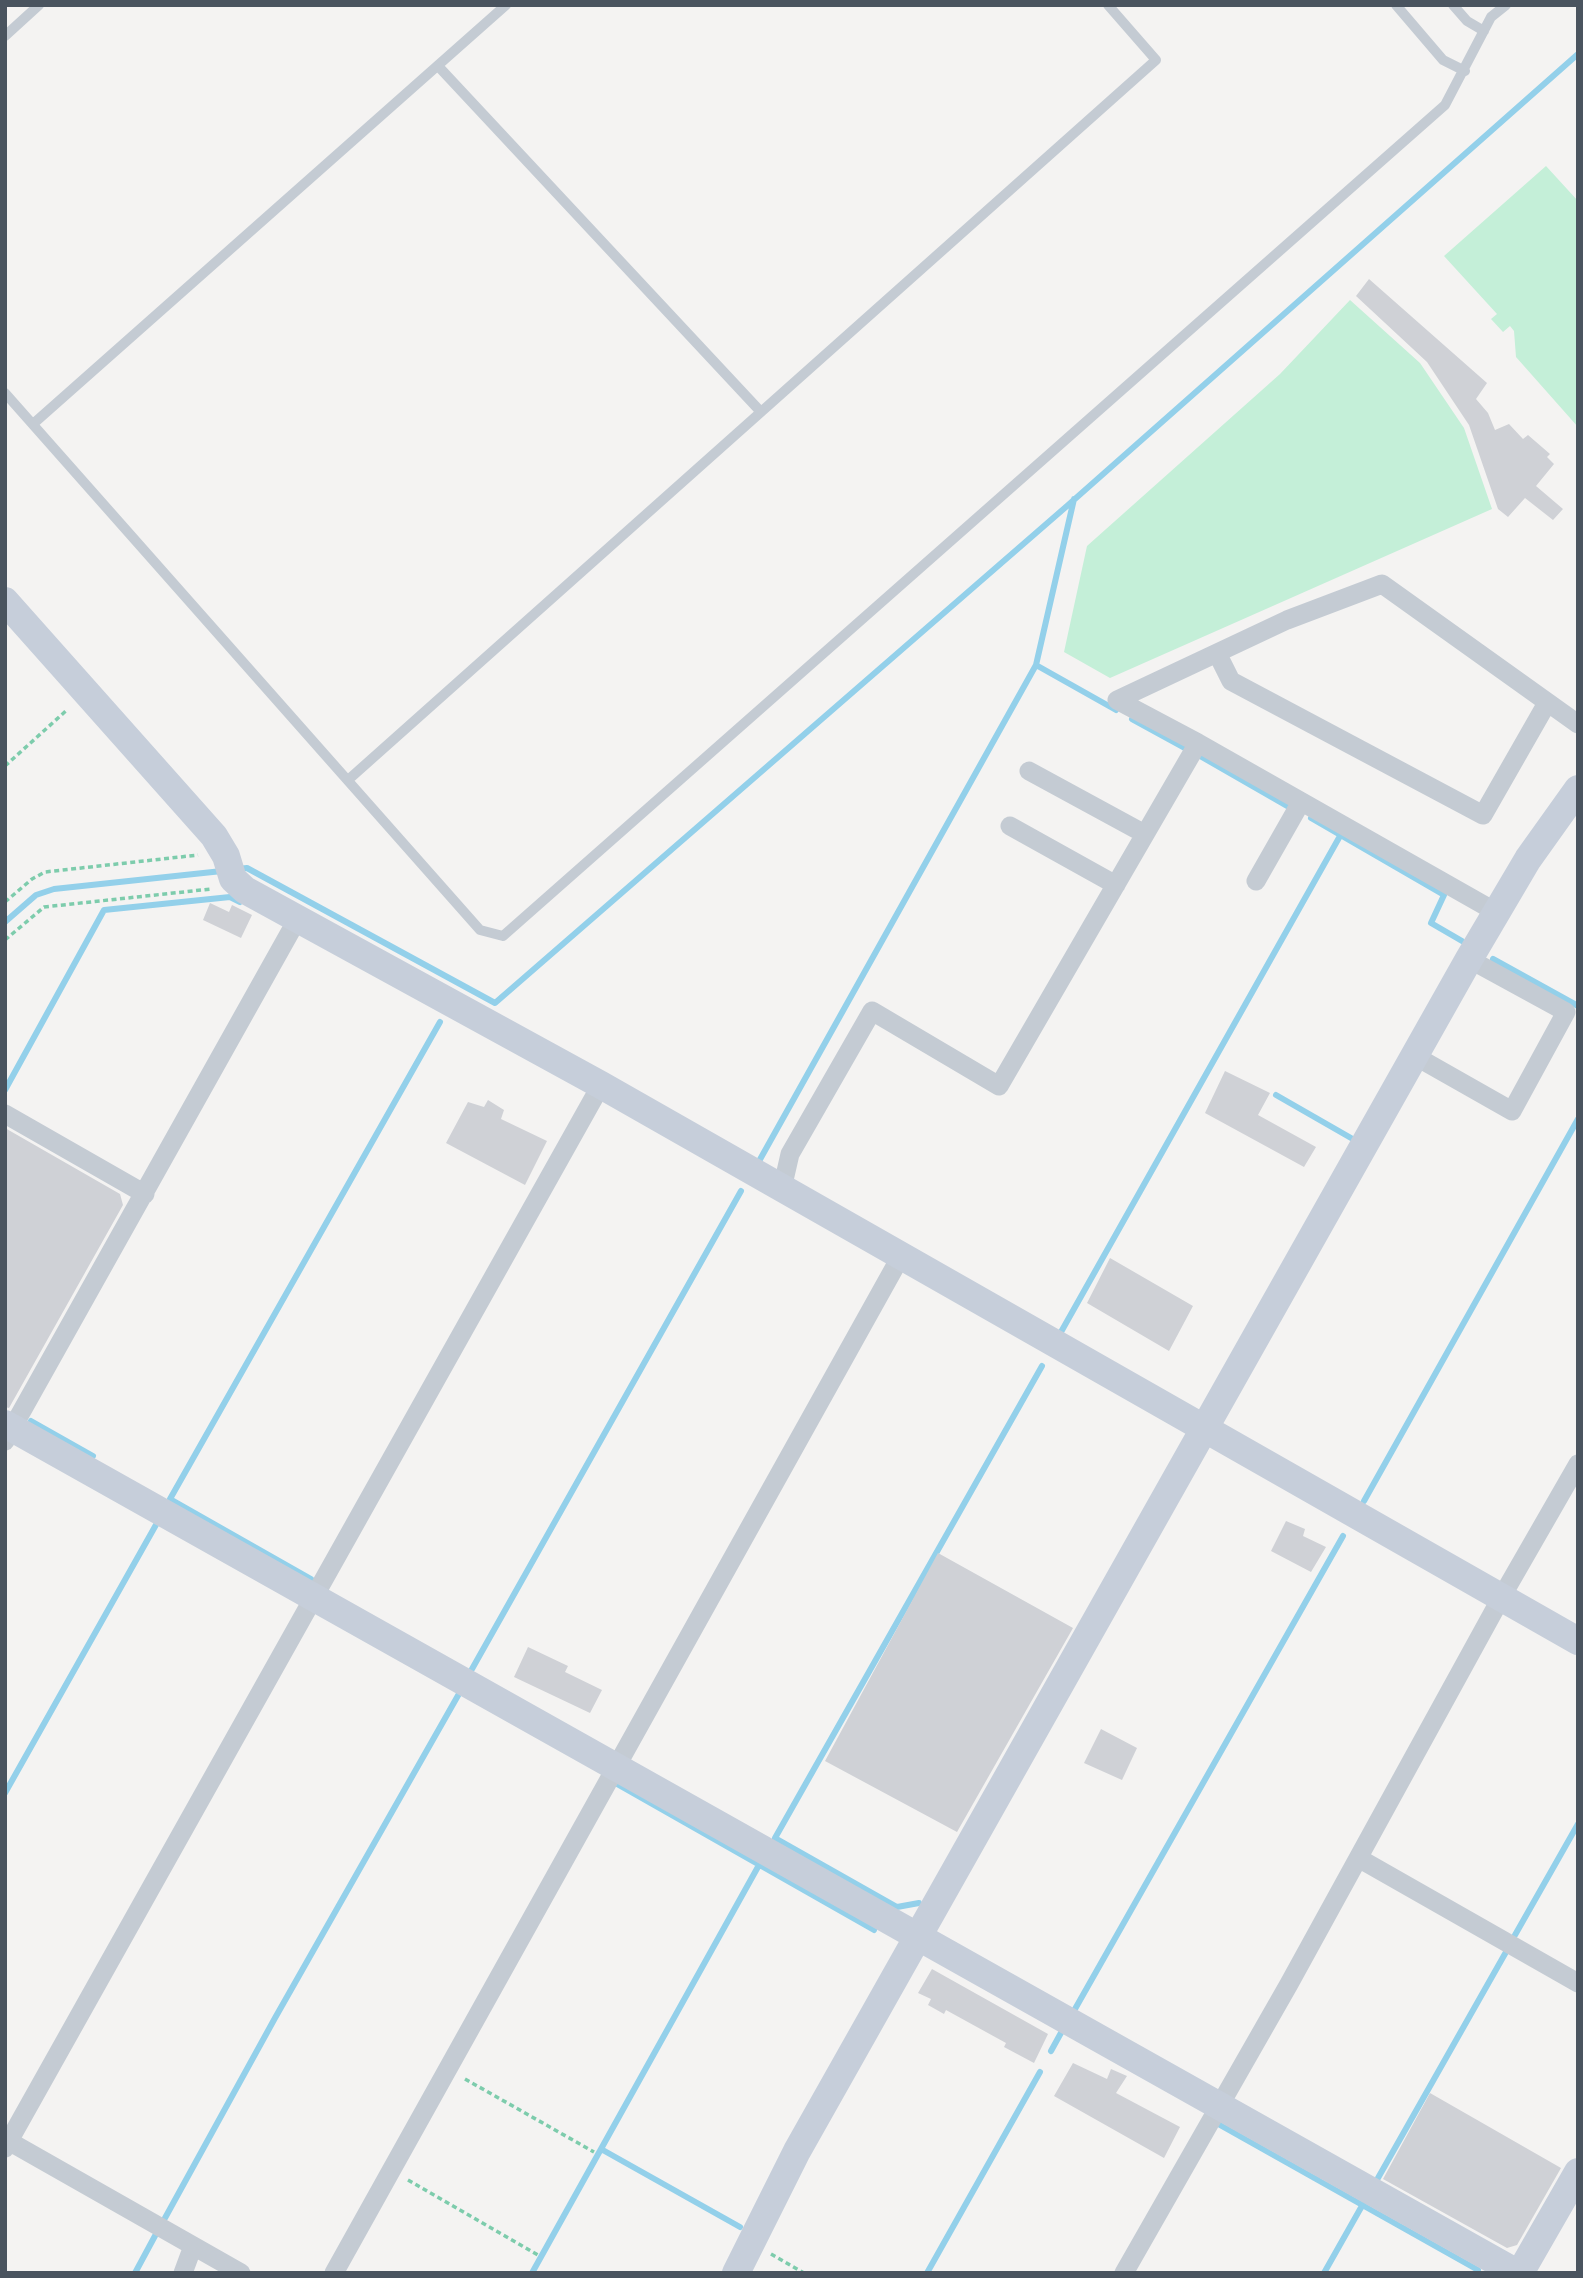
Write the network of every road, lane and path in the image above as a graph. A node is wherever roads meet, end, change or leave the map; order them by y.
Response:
1 (39, 5) edge
2 (506, 5) edge
3 (1108, 5) edge
4 (1396, 5) edge
5 (1453, 5) edge
6 (1506, 5) edge
7 (1485, 31) junction
8 (5, 36) edge
9 (438, 65) junction
10 (1465, 71) junction
11 (5, 393) edge
12 (761, 412) junction
13 (33, 424) junction
14 (5, 601) edge
15 (1217, 653) junction
16 (86, 692) junction
17 (1547, 703) junction
18 (1578, 724) edge
19 (1198, 743) junction
20 (5, 766) edge
21 (1028, 771) dead end
22 (348, 780) junction
23 (1578, 789) edge
24 (1301, 802) junction
25 (1010, 826) dead end
26 (1143, 833) junction
27 (231, 868) junction
28 (1256, 881) dead end
29 (1116, 885) junction
30 (5, 902) edge
31 (1496, 912) junction
32 (298, 918) junction
33 (5, 940) edge
34 (1469, 959) junction
35 (1415, 1055) junction
36 (601, 1085) junction
37 (5, 1114) edge
38 (782, 1189) junction
39 (145, 1194) junction
40 (901, 1256) junction
41 (1204, 1428) junction
42 (8, 1431) edge
43 (1578, 1464) edge
44 (315, 1597) junction
45 (1501, 1598) junction
46 (1578, 1641) edge
47 (617, 1766) junction
48 (1360, 1859) junction
49 (918, 1936) junction
50 (1578, 1983) edge
51 (448, 2069) junction
52 (1220, 2107) junction
53 (7, 2143) edge
54 (594, 2152) dead end
55 (391, 2170) junction
56 (1578, 2172) edge
57 (750, 2243) junction
58 (194, 2246) junction
59 (538, 2255) dead end
60 (183, 2273) edge
61 (241, 2273) edge
62 (334, 2273) edge
63 (736, 2273) edge
64 (804, 2273) edge
65 (1124, 2273) edge
66 (1519, 2273) edge

1 - 8 lane
2 - 9 lane
3 - 12 lane
4 - 10 lane
5 - 7 lane
6 - 7 lane
7 - 10 lane
9 - 12 lane
9 - 13 lane
10 - 22 lane
11 - 13 lane
12 - 22 lane
13 - 22 lane
14 - 16 street
15 - 17 street
15 - 17 street
15 - 19 street
16 - 20 path
16 - 27 street
17 - 18 street
19 - 24 street
19 - 26 street
21 - 26 street
23 - 31 street
24 - 28 street
24 - 31 street
25 - 29 street
26 - 29 street
27 - 30 path
27 - 32 street
27 - 33 path
29 - 38 street
31 - 34 street
32 - 36 street
32 - 39 street
34 - 35 street
34 - 35 street
35 - 41 street
36 - 38 street
36 - 44 street
37 - 39 street
38 - 40 street
39 - 42 street
40 - 41 street
40 - 47 street
41 - 45 street
41 - 49 street
42 - 44 street
43 - 45 street
44 - 47 street
44 - 53 street
45 - 46 street
45 - 48 street
47 - 49 street
47 - 51 street
48 - 50 street
48 - 52 street
49 - 52 street
49 - 57 street
51 - 54 path
51 - 55 street
52 - 65 street
52 - 66 street
53 - 58 street
55 - 59 path
55 - 62 street
56 - 66 street
57 - 63 street
57 - 64 path
58 - 60 street
58 - 61 street

